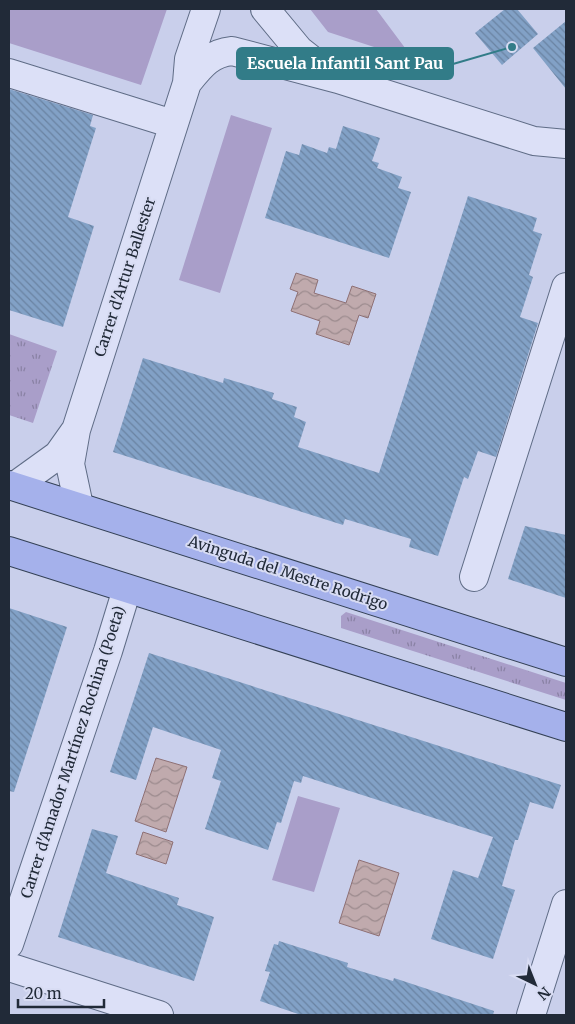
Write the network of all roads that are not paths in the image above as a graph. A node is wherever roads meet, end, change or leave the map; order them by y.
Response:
1 (206, 9) edge
2 (265, 9) edge
3 (9, 73) edge
4 (338, 79) junction
5 (187, 83) junction
6 (173, 124) junction
7 (566, 144) edge
8 (566, 287) edge
9 (76, 430) junction
10 (12, 485) edge
11 (79, 506) junction
12 (9, 551) edge
13 (474, 577) dead end
14 (127, 589) junction
15 (566, 662) edge
16 (566, 727) edge
17 (566, 904) edge
18 (9, 944) edge
19 (9, 967) edge
20 (159, 1015) edge
21 (531, 1015) edge

1 - 5 street, Carrer d'Artur Ballester
2 - 4 street, Carrer d'Artur Ballester
3 - 6 street
4 - 5 street, Carrer d'Artur Ballester
4 - 7 street, Carrer d'Artur Ballester
5 - 6 street, Carrer d'Artur Ballester
6 - 9 street, Carrer d'Artur Ballester
8 - 13 street
9 - 10 street, Carrer d'Artur Ballester
9 - 11 street, Carrer d'Artur Ballester
10 - 11 main road, Avinguda del Mestre Rodrigo
11 - 15 main road, Avinguda del Mestre Rodrigo
12 - 14 main road
14 - 16 main road
14 - 18 street, Carrer d'Amador Martínez Rochina (Poeta)
17 - 21 street
19 - 20 street

